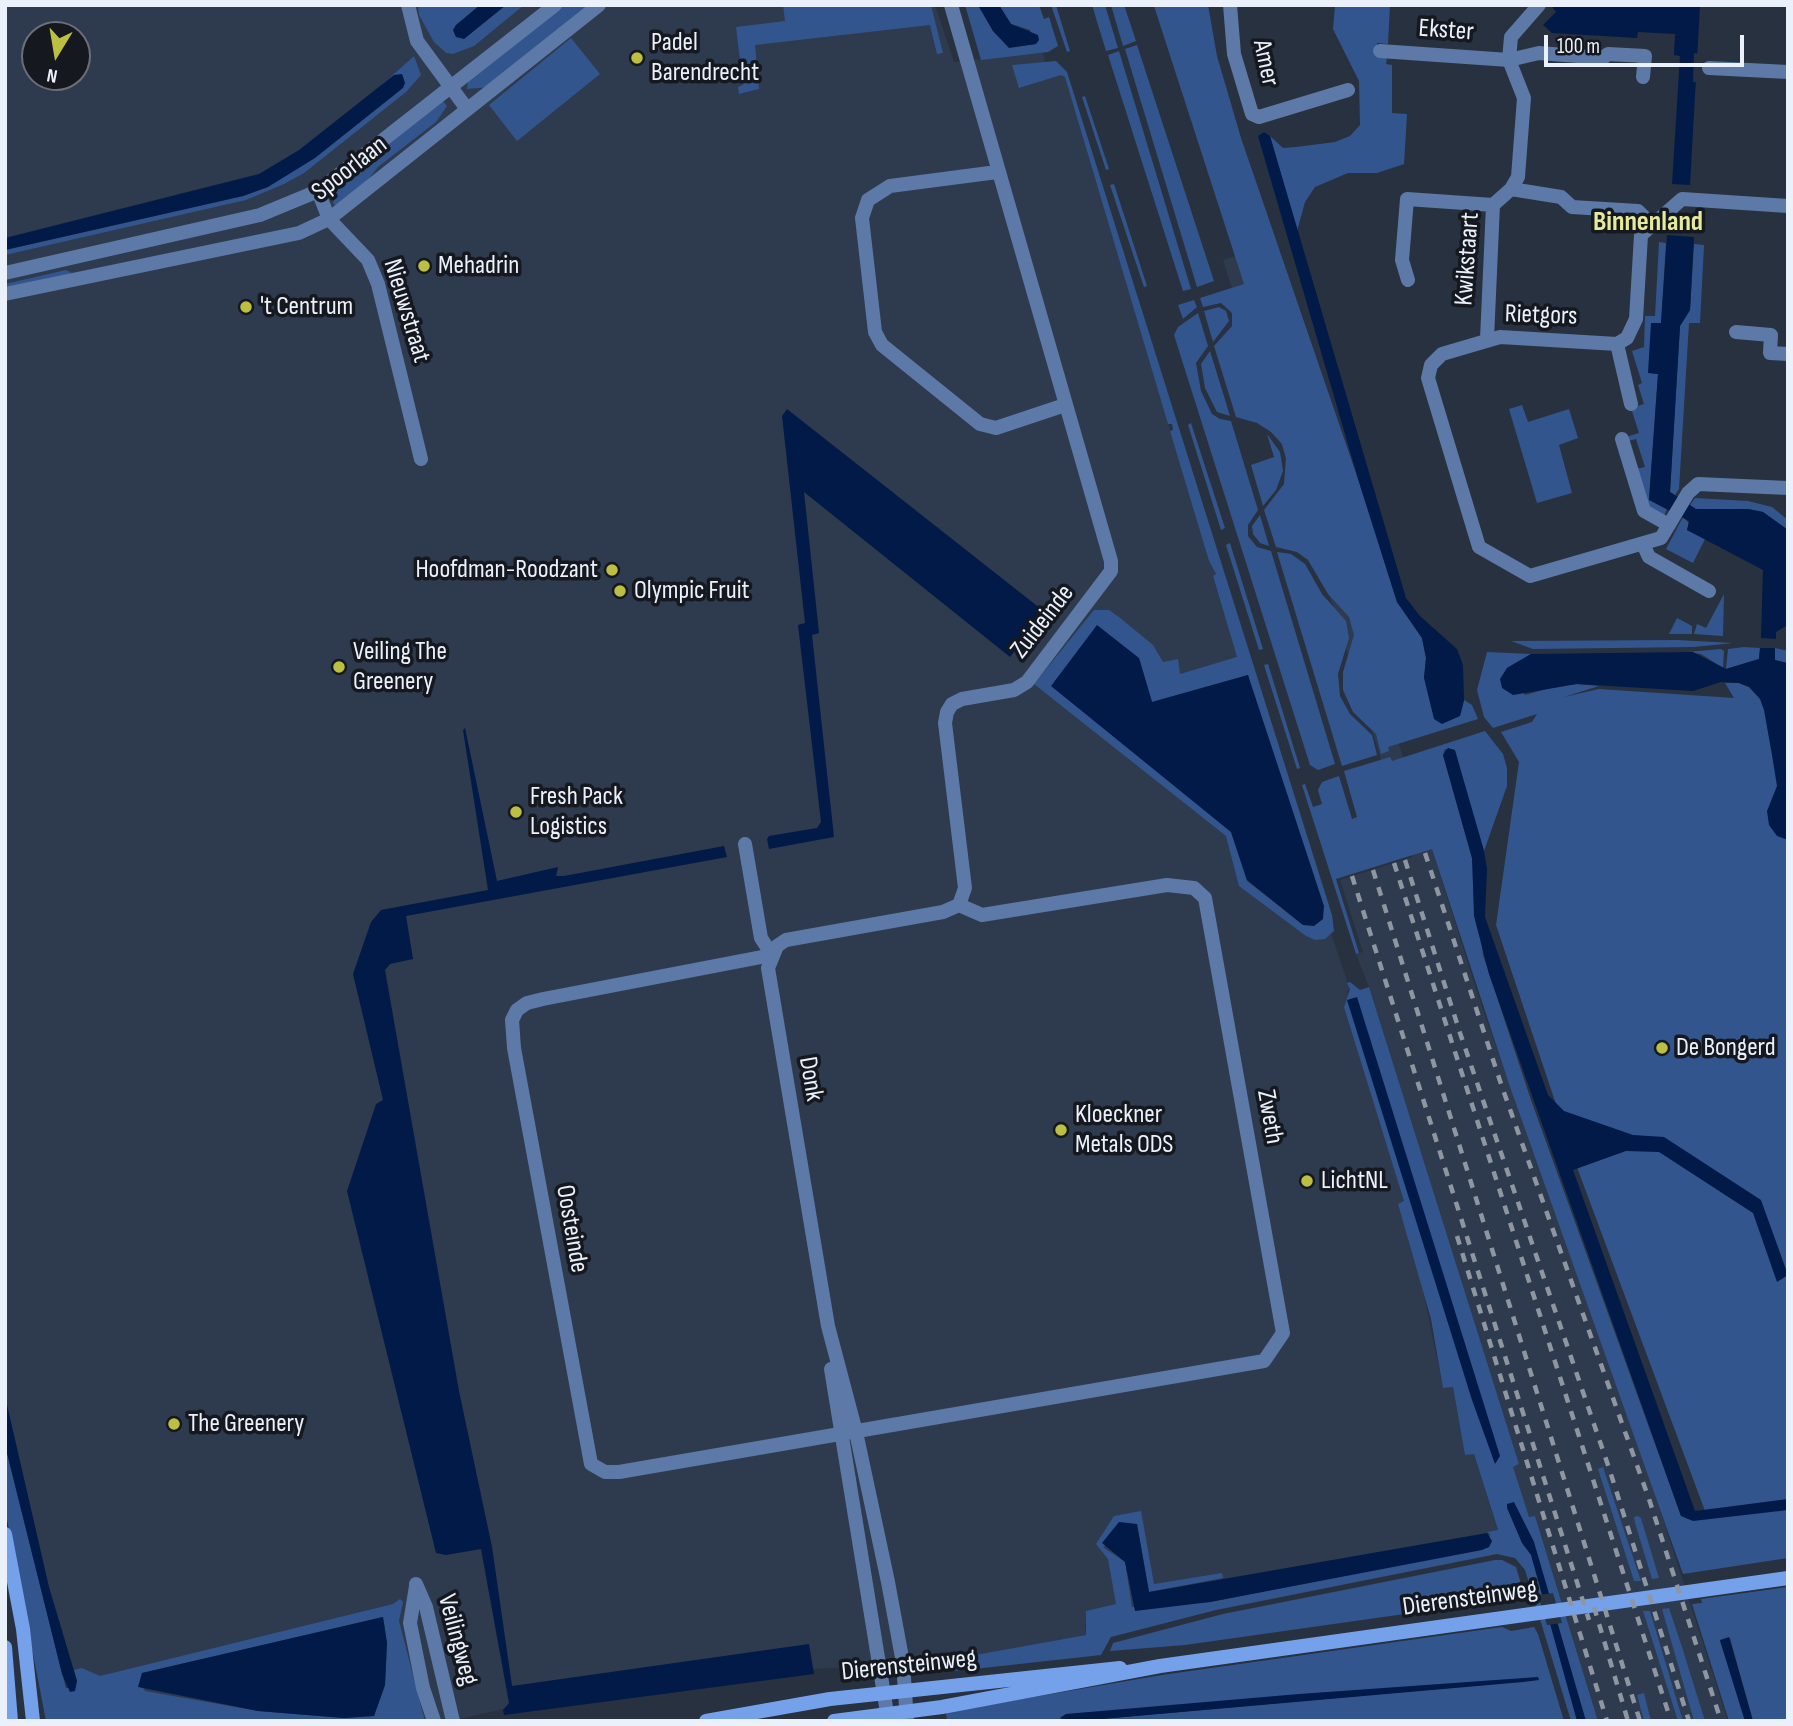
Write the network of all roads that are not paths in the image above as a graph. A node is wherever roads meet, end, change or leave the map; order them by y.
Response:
1 (408, 5) edge
2 (555, 5) edge
3 (599, 5) edge
4 (951, 5) edge
5 (1230, 5) edge
6 (1533, 7) edge
7 (1380, 51) dead end
8 (1509, 60) junction
9 (1709, 68) dead end
10 (1788, 72) edge
11 (1643, 77) dead end
12 (451, 87) junction
13 (1349, 90) dead end
14 (467, 109) junction
15 (997, 172) junction
16 (1511, 189) junction
17 (318, 191) junction
18 (1493, 205) junction
19 (1788, 206) edge
20 (329, 219) junction
21 (1651, 224) junction
22 (5, 273) edge
23 (1408, 280) dead end
24 (5, 294) edge
25 (1736, 332) dead end
26 (1488, 339) junction
27 (1616, 344) junction
28 (1788, 354) edge
29 (1631, 404) dead end
30 (1065, 405) junction
31 (1622, 439) dead end
32 (421, 459) dead end
33 (1788, 488) edge
34 (1671, 521) junction
35 (1643, 544) junction
36 (1709, 591) dead end
37 (745, 844) dead end
38 (959, 905) junction
39 (772, 955) junction
40 (828, 1326) junction
41 (856, 1432) junction
42 (840, 1434) junction
43 (5, 1534) edge
44 (1788, 1578) edge
45 (5, 1647) edge
46 (1160, 1666) junction
47 (906, 1692) junction
48 (884, 1694) junction
49 (907, 1716) edge
50 (889, 1717) edge
51 (11, 1721) edge
52 (33, 1721) edge
53 (434, 1721) edge
54 (453, 1721) edge
55 (706, 1721) edge
56 (834, 1721) edge

1 - 12 street
2 - 12 street, Spoorlaan
3 - 14 street, Spoorlaan
4 - 15 street, Zuideinde
5 - 13 street, Amer
6 - 8 street
7 - 8 street, Ekster
8 - 11 street
8 - 16 street, Kwikstaart
9 - 10 street
12 - 14 street
12 - 17 street, Spoorlaan
14 - 20 street, Spoorlaan
15 - 30 street, Zuideinde
15 - 30 street
16 - 18 street, Kwikstaart
16 - 21 street, Kwikstaart
17 - 20 street, Nieuwstraat
17 - 22 street, Spoorlaan
18 - 23 street
18 - 26 street, Kwikstaart
19 - 21 street
20 - 24 street, Spoorlaan
20 - 32 street, Nieuwstraat
21 - 27 street
25 - 28 street
26 - 27 street, Rietgors
26 - 35 street, Rietgors
27 - 29 street
30 - 38 street, Zuideinde
31 - 34 street
33 - 34 street, Rietgors
34 - 35 street, Rietgors
35 - 36 street
37 - 39 street, Donk
38 - 39 street
38 - 41 street, Zweth
39 - 40 street, Donk
39 - 42 street, Oosteinde
40 - 41 street, Donk
40 - 42 street, Donk
41 - 42 street, Zweth
41 - 47 street, Donk
42 - 48 street, Donk
43 - 52 main road
44 - 46 main road, Dierensteinweg
45 - 51 main road
46 - 47 main road, Dierensteinweg
46 - 49 main road, Dierensteinweg
47 - 48 main road, Dierensteinweg
47 - 49 street, Donk
48 - 50 street, Donk
48 - 55 main road, Dierensteinweg
49 - 50 main road, Dierensteinweg
50 - 56 main road, Dierensteinweg
53 - 54 street, Veilingweg

